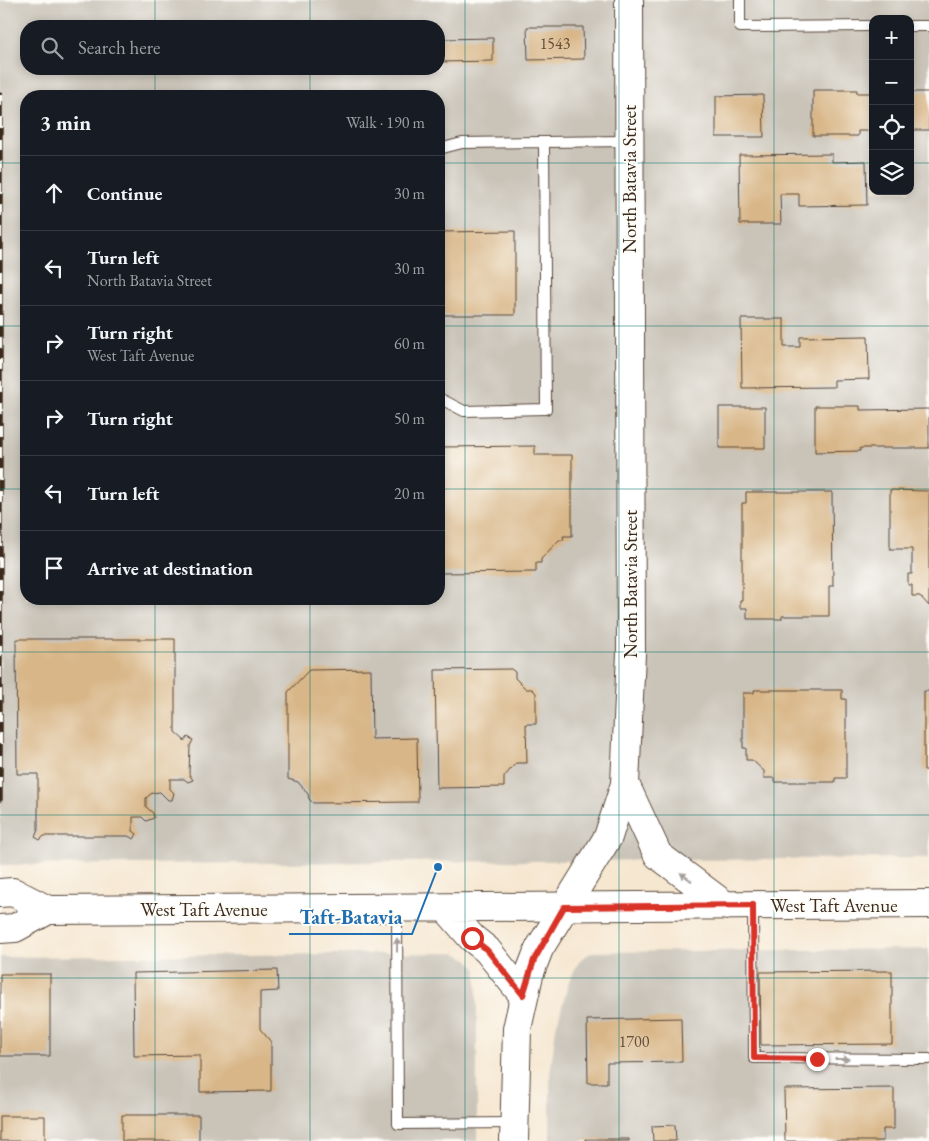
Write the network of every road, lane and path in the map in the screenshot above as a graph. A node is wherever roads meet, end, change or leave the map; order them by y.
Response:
1 (629, 0) edge
2 (740, 0) edge
3 (869, 26) edge
4 (914, 26) edge
5 (929, 26) edge
6 (629, 141) junction
7 (544, 143) junction
8 (445, 147) edge
9 (445, 401) edge
10 (625, 784) junction
11 (0, 893) edge
12 (929, 904) edge
13 (753, 905) junction
14 (726, 906) junction
15 (564, 907) junction
16 (397, 908) junction
17 (446, 908) junction
18 (48, 910) junction
19 (0, 928) edge
20 (523, 995) junction
21 (929, 1059) edge
22 (514, 1132) edge

1 - 6 main road, North Batavia Street
2 - 3 lane
4 - 5 lane
6 - 7 lane
6 - 10 main road, North Batavia Street
7 - 8 lane
7 - 9 lane
14 -> 10 main road
10 - 15 main road, North Batavia Street
11 - 18 main road, West Taft Avenue
12 - 13 main road, West Taft Avenue
13 - 14 main road, West Taft Avenue
13 -> 21 lane
14 - 15 main road, West Taft Avenue
15 - 17 main road, West Taft Avenue
15 - 20 main road, North Batavia Street
16 - 17 main road, West Taft Avenue
16 - 18 main road, West Taft Avenue
22 -> 16 lane
17 - 20 main road
18 - 19 main road, West Taft Avenue
20 - 22 main road, North Batavia Street

